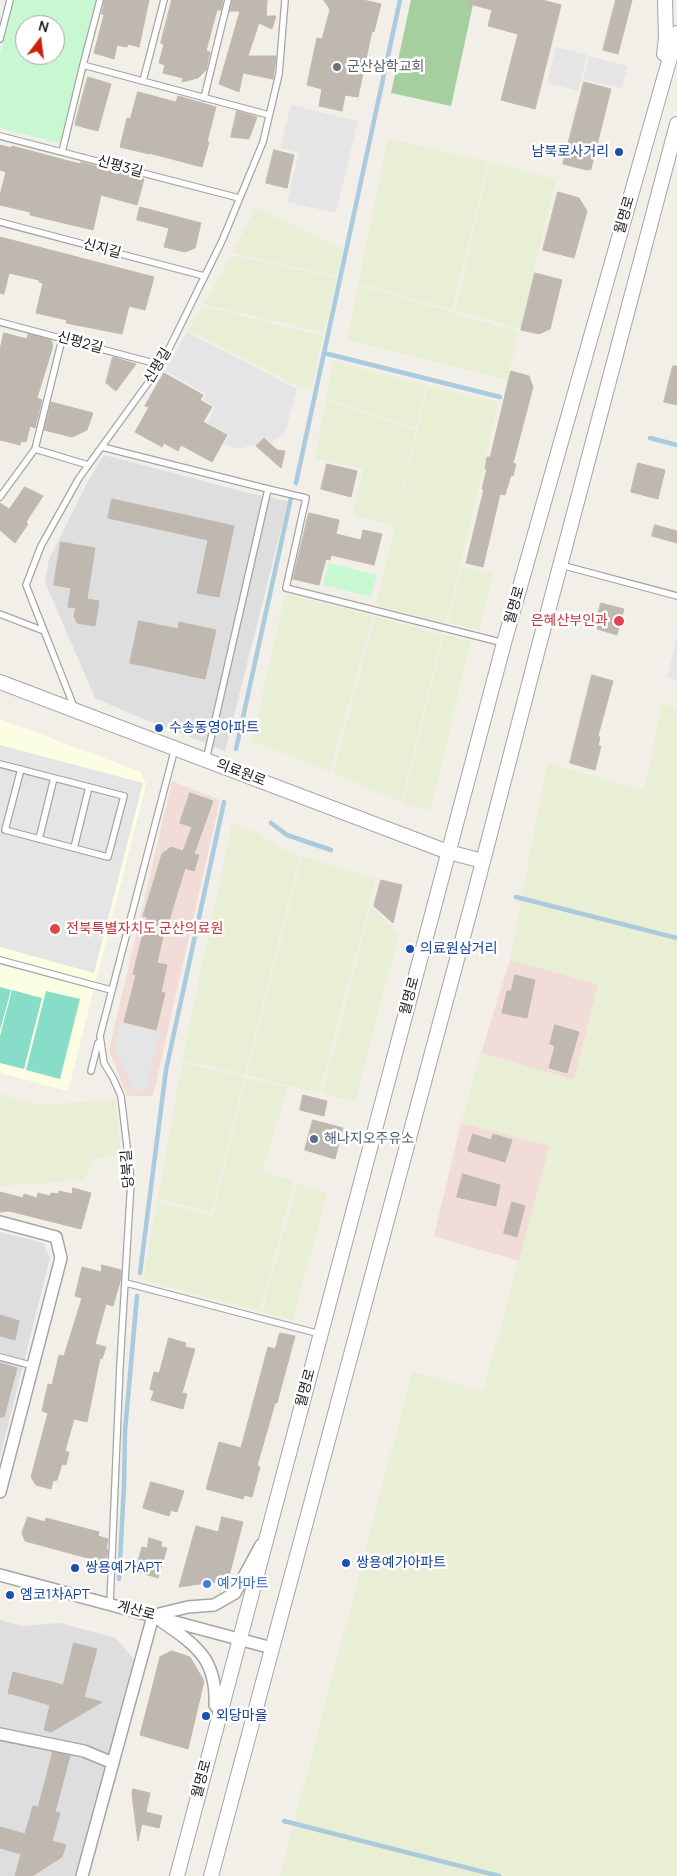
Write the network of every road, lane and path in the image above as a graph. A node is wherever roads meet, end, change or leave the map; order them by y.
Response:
1 (10, 0) edge
2 (100, 0) edge
3 (164, 0) edge
4 (228, 0) edge
5 (285, 0) edge
6 (665, 0) edge
7 (677, 32) edge
8 (0, 39) edge
9 (83, 65) junction
10 (142, 81) junction
11 (204, 98) junction
12 (657, 104) junction
13 (269, 115) junction
14 (677, 124) edge
15 (0, 136) edge
16 (62, 152) junction
17 (239, 198) junction
18 (0, 222) edge
19 (204, 276) junction
20 (0, 322) edge
21 (62, 338) junction
22 (161, 365) junction
23 (102, 447) junction
24 (35, 449) junction
25 (88, 465) junction
26 (268, 489) junction
27 (0, 497) edge
28 (560, 564) junction
29 (677, 596) edge
30 (0, 614) edge
31 (44, 630) junction
32 (504, 643) junction
33 (0, 682) edge
34 (75, 710) junction
35 (175, 748) junction
36 (206, 760) junction
37 (0, 764) edge
38 (21, 769) junction
39 (54, 778) junction
40 (89, 787) junction
41 (38, 839) junction
42 (74, 848) junction
43 (448, 852) junction
44 (483, 861) junction
45 (0, 960) edge
46 (111, 990) junction
47 (100, 1036) junction
48 (91, 1071) dead end
49 (0, 1222) edge
50 (126, 1283) junction
51 (320, 1334) junction
52 (0, 1357) edge
53 (34, 1366) junction
54 (0, 1492) edge
55 (268, 1530) junction
56 (0, 1575) edge
57 (110, 1604) junction
58 (153, 1616) junction
59 (239, 1638) junction
60 (272, 1648) junction
61 (220, 1711) junction
62 (0, 1734) edge
63 (112, 1763) junction
64 (82, 1876) edge
65 (177, 1876) edge
66 (211, 1876) edge

1 - 8 lane
2 - 9 lane
3 - 10 lane
4 - 11 lane
5 - 13 lane, 신평길
6 - 12 street
7 - 12 street, 월명로
9 - 10 lane
9 - 16 lane
10 - 11 lane
11 - 13 lane
12 - 32 street, 월명로
13 - 17 lane, 신평길
14 - 28 street, 월명로
15 - 16 lane, 신평3길
16 - 17 lane, 신평3길
17 - 19 lane, 신평길
18 - 19 lane, 신지길
19 - 22 lane, 신평길
20 - 21 lane, 신평2길
21 - 22 lane, 신평2길
21 - 24 lane
22 - 23 lane, 신평길
23 - 25 lane, 신평길
23 - 26 lane
24 - 25 lane
24 - 27 lane
25 - 31 lane, 신평길
26 - 32 lane
26 - 36 lane
28 - 29 lane
28 - 44 street, 월명로
30 - 31 lane
31 - 34 lane, 신평길
32 - 43 street, 월명로
33 - 34 street, 의료원로
34 - 35 street, 의료원로
35 - 36 street, 의료원로
35 - 46 lane, 당북길
36 - 43 street, 의료원로
37 - 38 lane
38 - 39 lane
38 - 41 lane
39 - 40 lane
39 - 41 lane
40 - 42 lane
40 - 42 lane
41 - 42 lane
43 - 44 street, 의료원로
43 - 51 street, 월명로
44 - 60 street, 월명로
45 - 46 lane
46 - 47 lane, 당북길
47 - 48 lane
47 - 50 lane, 당북길
49 - 53 street
50 - 51 lane
50 - 57 lane, 당북길
51 - 55 street, 월명로
52 - 53 lane
53 - 54 street
55 - 58 street
55 - 59 street, 월명로
56 - 57 street, 계산로
57 - 58 street, 계산로
58 - 59 street, 계산로
58 - 61 street
58 - 63 street
59 - 60 street, 계산로
59 - 61 street, 월명로
60 - 66 street, 월명로
61 - 65 street, 월명로
62 - 63 street
63 - 64 street

